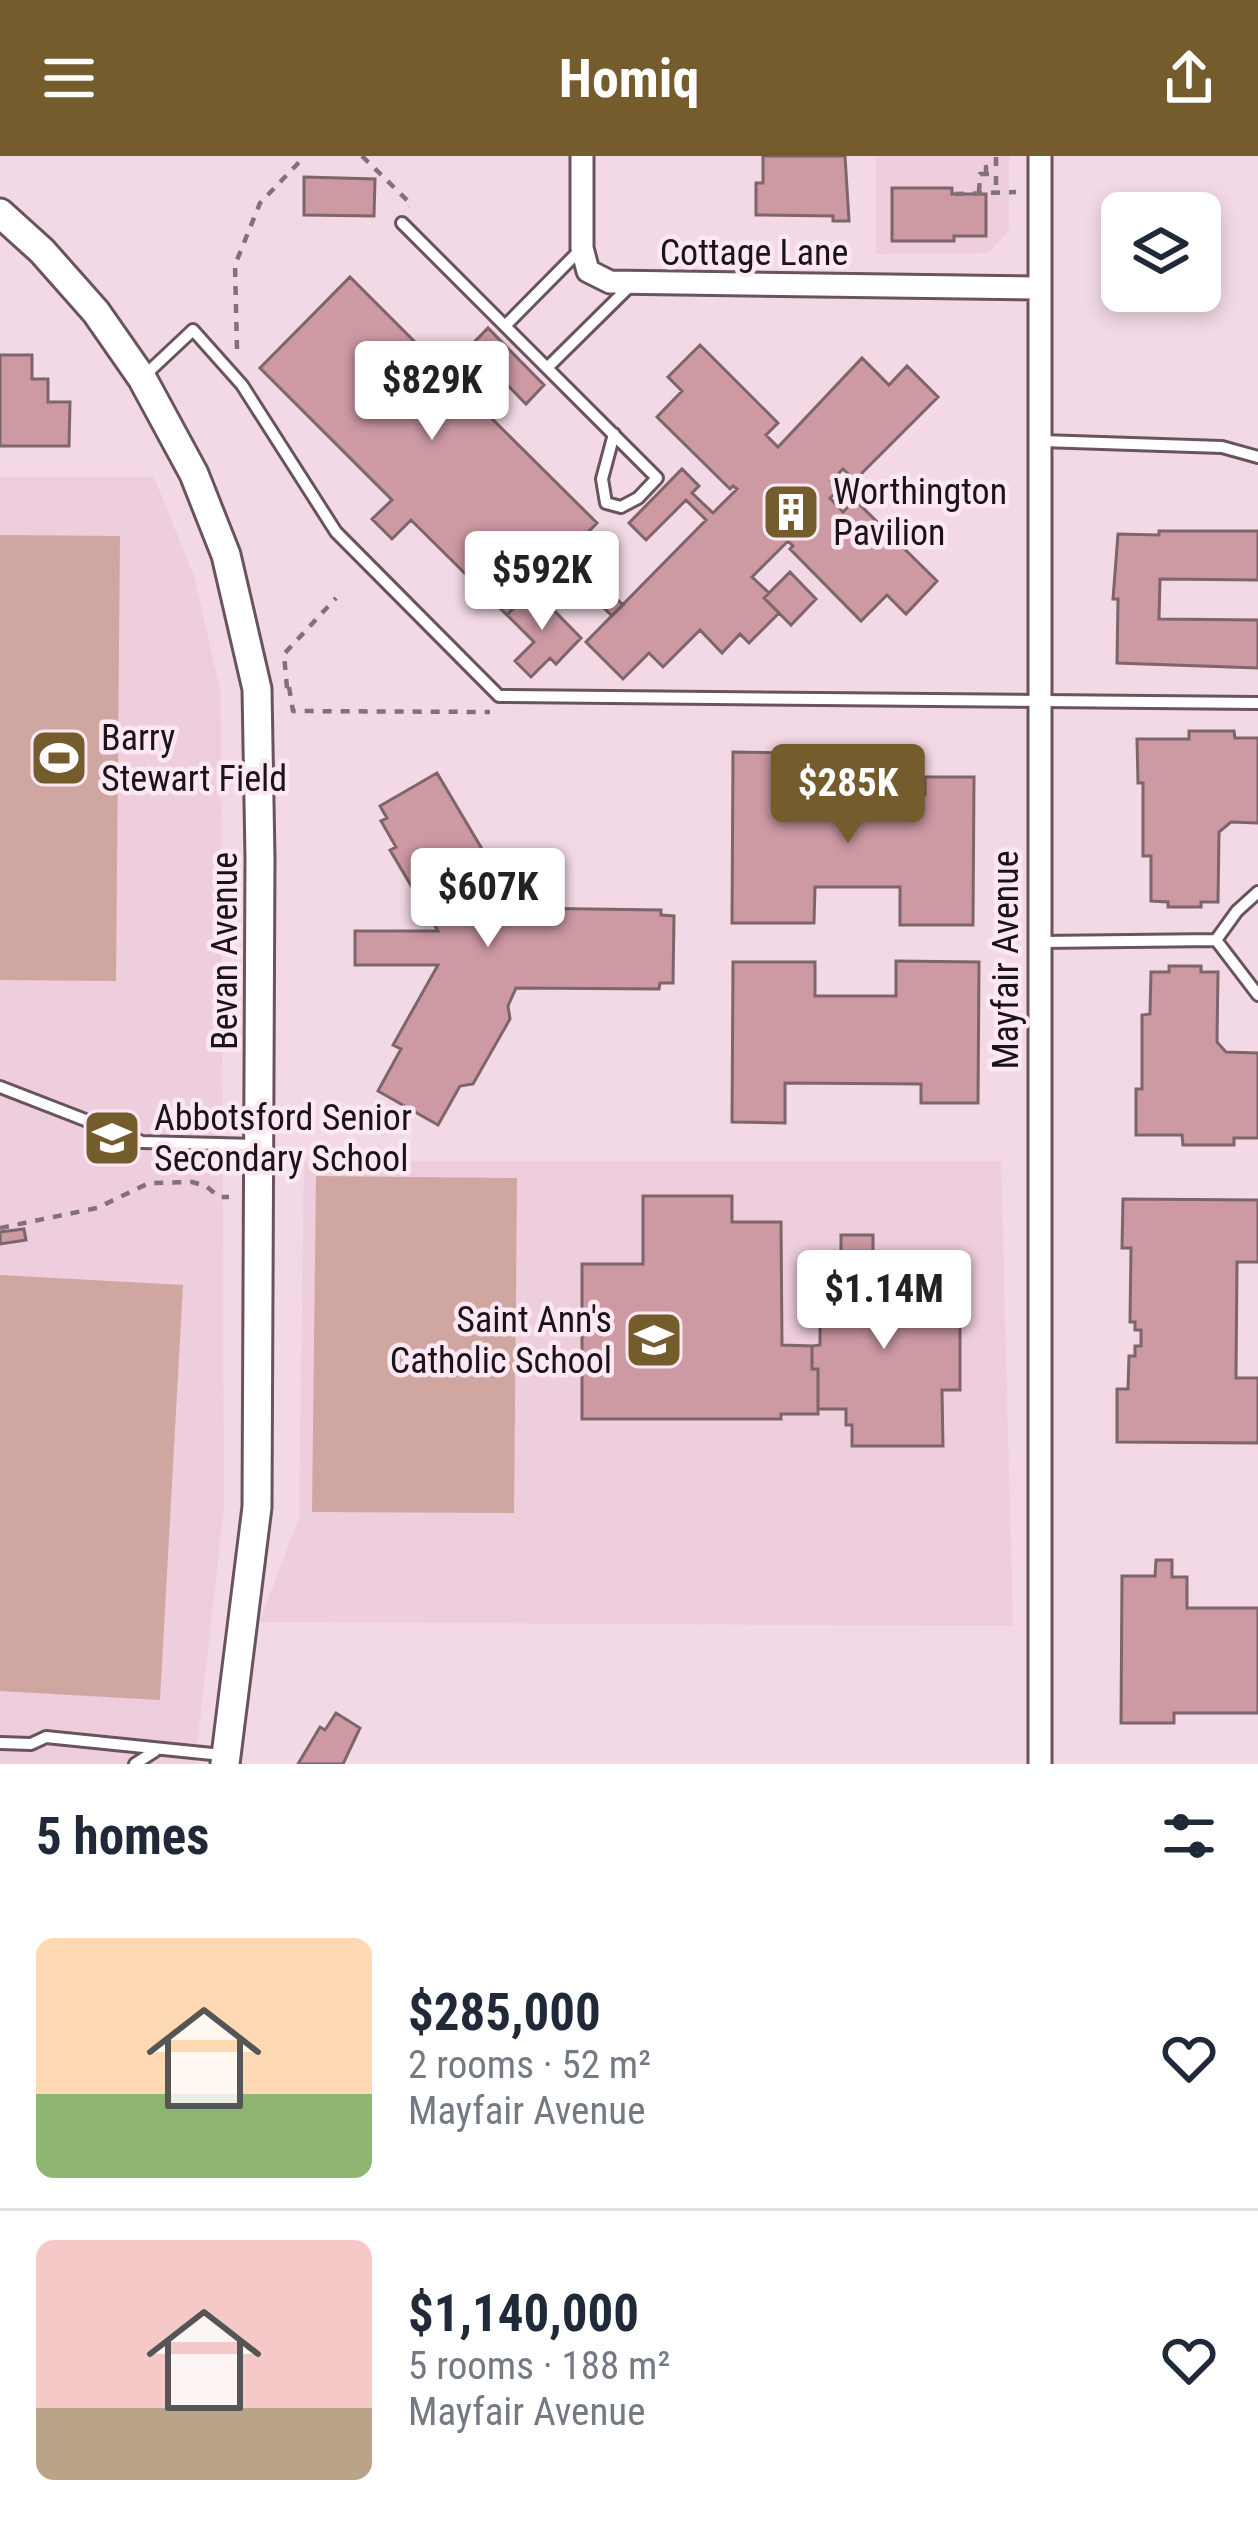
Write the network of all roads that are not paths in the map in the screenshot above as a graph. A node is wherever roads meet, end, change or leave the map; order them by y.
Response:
1 (582, 156) edge
2 (1040, 156) edge
3 (0, 213) edge
4 (402, 223) road end
5 (582, 248) junction
6 (632, 284) junction
7 (1038, 288) junction
8 (506, 325) junction
9 (548, 368) junction
10 (142, 378) junction
11 (614, 434) junction
12 (1038, 441) junction
13 (1258, 457) edge
14 (1039, 701) junction
15 (1258, 703) edge
16 (1258, 892) edge
17 (1216, 940) junction
18 (1038, 942) junction
19 (1258, 995) edge
20 (0, 1087) edge
21 (259, 1144) junction
22 (0, 1743) edge
23 (155, 1751) junction
24 (226, 1760) edge
25 (135, 1764) edge
26 (1040, 1764) edge

1 - 5 street
2 - 7 street, Mayfair Avenue
3 - 10 street, Bevan Avenue
4 - 8 lane
5 - 6 street, Cottage Lane
5 - 8 lane
6 - 7 street, Cottage Lane
6 - 9 lane
7 - 12 street, Mayfair Avenue
8 - 9 lane
9 - 11 lane
10 - 14 lane
10 - 21 street, Bevan Avenue
11 - 11 lane
12 - 13 lane
12 - 14 street, Mayfair Avenue
14 - 15 lane
14 - 18 street, Mayfair Avenue
16 - 17 lane
17 - 18 lane
17 - 19 lane
18 - 26 street, Mayfair Avenue
20 - 21 lane
21 - 24 street, Bevan Avenue
22 - 23 lane
23 - 24 lane
23 - 25 lane

